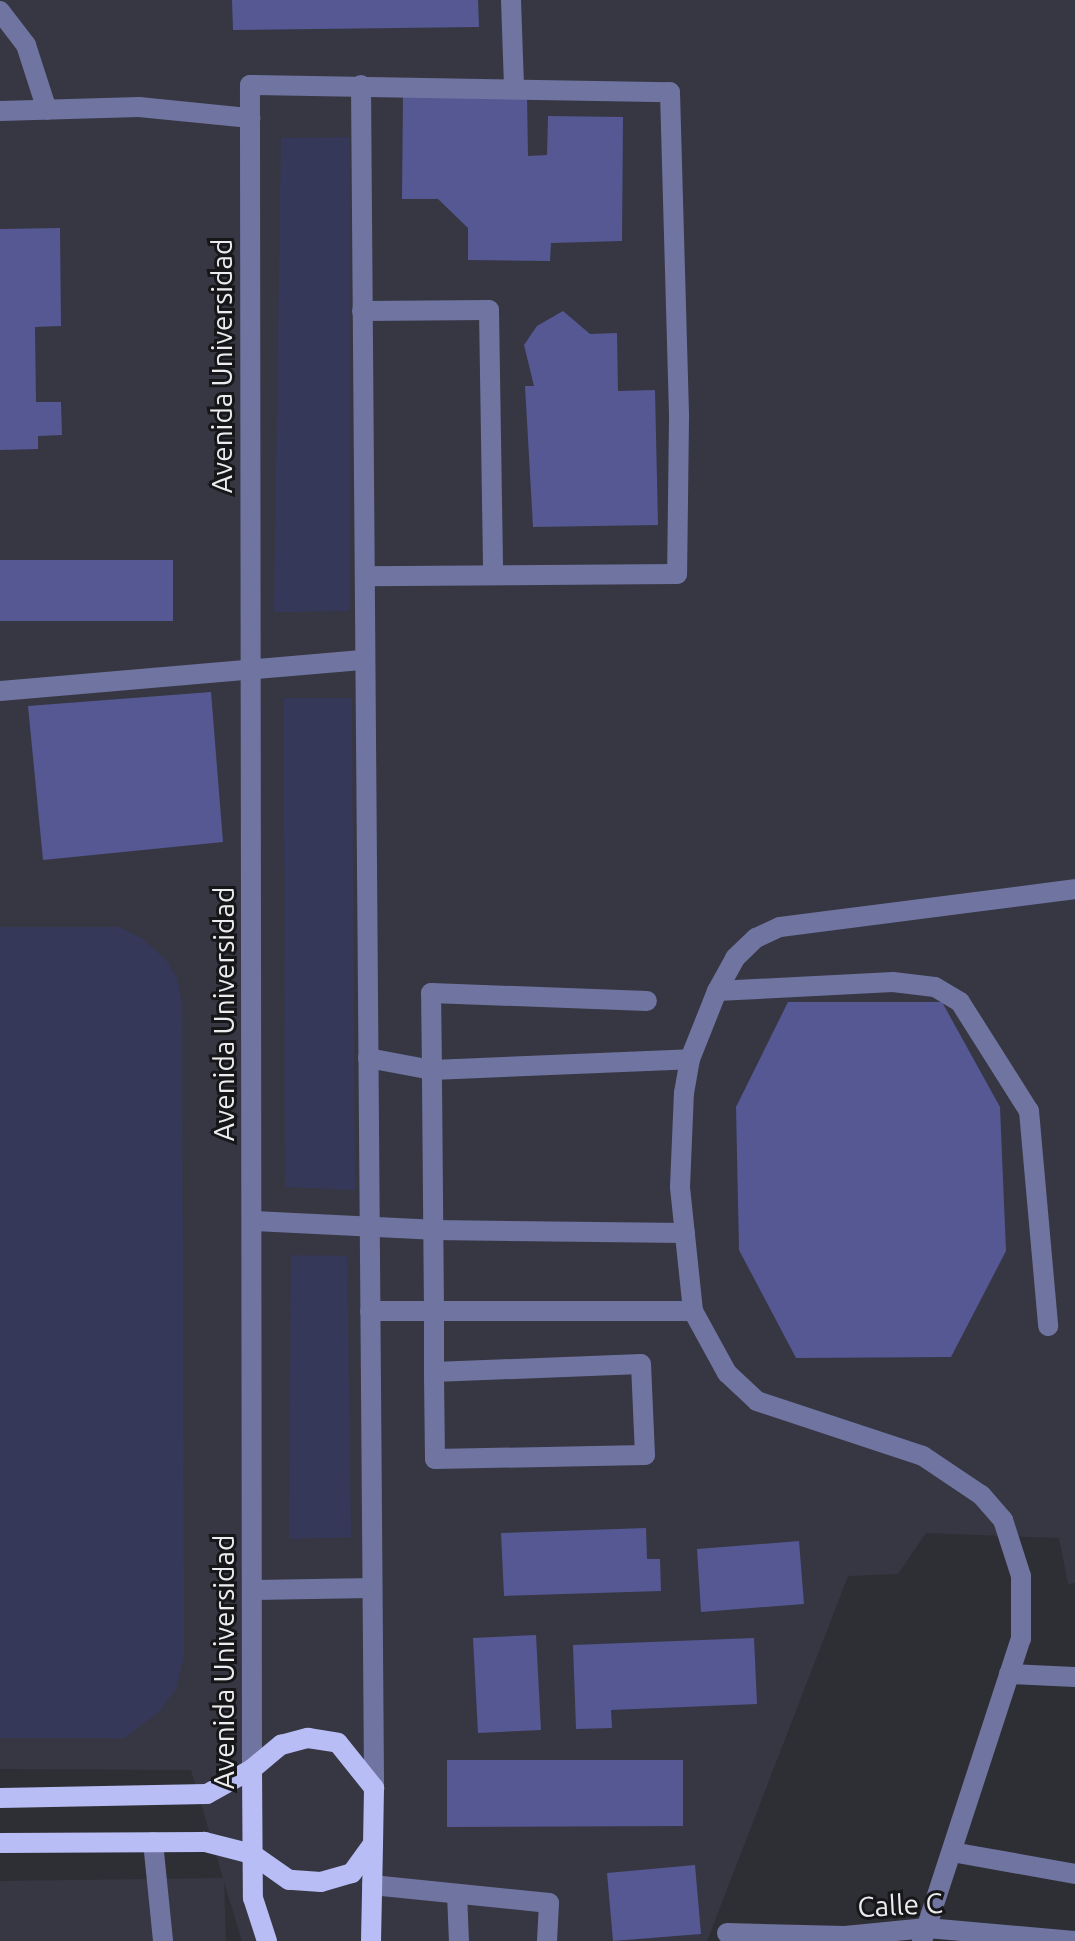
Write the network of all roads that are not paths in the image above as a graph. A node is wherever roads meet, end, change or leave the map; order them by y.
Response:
1 (511, 0) edge
2 (0, 11) edge
3 (361, 85) junction
4 (514, 88) junction
5 (47, 110) junction
6 (0, 111) edge
7 (250, 118) junction
8 (362, 311) junction
9 (493, 575) junction
10 (365, 576) junction
11 (365, 660) junction
12 (251, 673) junction
13 (0, 691) edge
14 (1075, 889) edge
15 (717, 991) junction
16 (647, 1001) dead end
17 (368, 1058) junction
18 (690, 1059) junction
19 (432, 1070) junction
20 (252, 1221) junction
21 (370, 1223) junction
22 (433, 1230) junction
23 (685, 1233) junction
24 (370, 1311) junction
25 (434, 1311) junction
26 (693, 1311) junction
27 (1048, 1326) dead end
28 (434, 1372) junction
29 (372, 1588) junction
30 (252, 1590) junction
31 (1009, 1674) junction
32 (1075, 1677) edge
33 (252, 1769) junction
34 (374, 1788) junction
35 (0, 1798) edge
36 (153, 1842) junction
37 (0, 1843) edge
38 (373, 1844) junction
39 (952, 1852) junction
40 (252, 1854) junction
41 (1075, 1874) edge
42 (372, 1885) junction
43 (457, 1894) junction
44 (727, 1933) dead end
45 (925, 1935) edge
46 (163, 1941) edge
47 (267, 1941) edge
48 (371, 1941) edge
49 (459, 1941) edge
50 (547, 1941) edge
51 (1075, 1941) edge

1 - 4 street
2 - 5 street
3 - 4 street
3 - 7 street, Avenida Universidad
3 - 8 street
4 - 9 street
5 - 6 street
5 - 7 street
7 - 12 street, Avenida Universidad
8 - 9 street
8 - 10 street
9 - 10 street
10 - 11 street
11 - 12 street
11 - 17 street
12 - 13 street
12 - 20 street, Avenida Universidad
14 - 15 street
15 - 18 street
15 - 27 street
16 - 19 street
17 - 19 street
17 - 21 street
18 - 19 street
18 - 23 street
19 - 22 street
20 - 21 street
20 - 30 street, Avenida Universidad
21 - 22 street
21 - 24 street
22 - 23 street
22 - 25 street
23 - 26 street
24 - 25 street
24 - 29 street
25 - 26 street
25 - 28 street
26 - 31 street
28 - 28 street
29 - 30 street
29 - 34 street
30 - 33 street, Avenida Universidad
31 - 32 street
31 - 39 street
33 - 34 main road
33 - 35 main road
33 - 40 main road, Avenida Universidad
34 - 38 main road
36 - 37 main road
36 - 40 main road
36 - 46 street
38 - 40 main road
38 - 42 main road
39 - 41 street
39 - 45 street
40 - 47 main road, Avenida Universidad
42 - 43 street
42 - 48 main road
43 - 49 street
43 - 50 street
44 - 45 street, Calle C
45 - 51 street, Calle C

